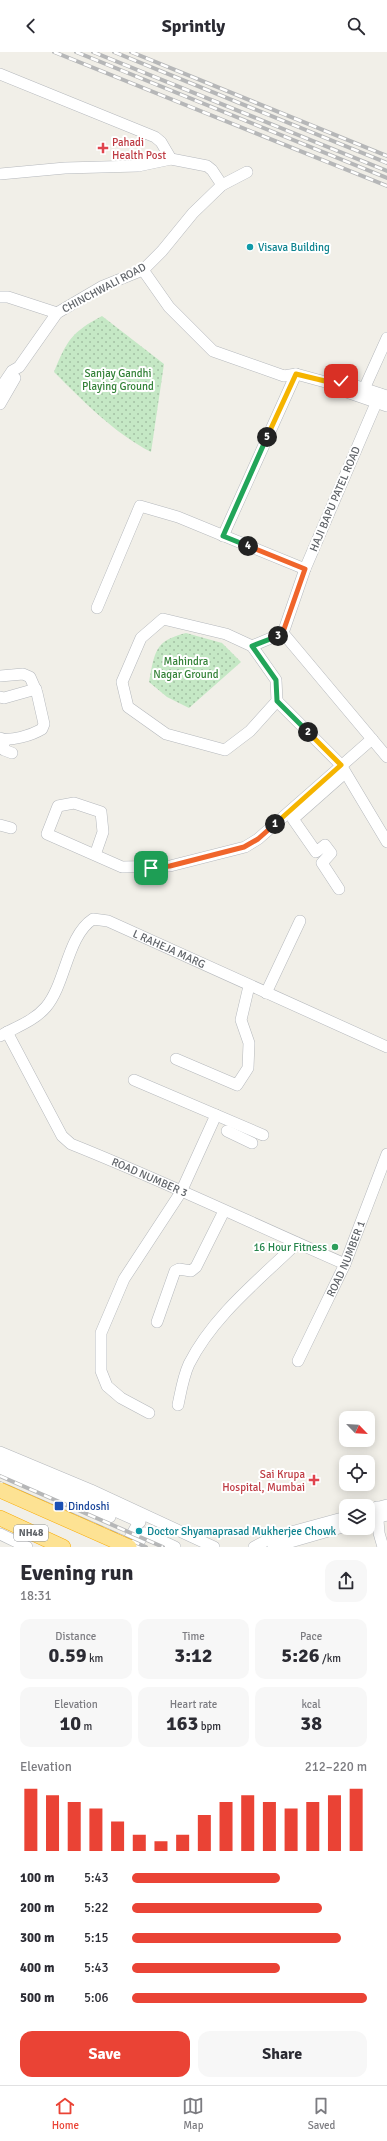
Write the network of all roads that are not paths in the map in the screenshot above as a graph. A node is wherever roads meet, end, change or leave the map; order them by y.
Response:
1 (0, 74) edge
2 (171, 159) junction
3 (247, 172) dead end
4 (0, 174) edge
5 (222, 185) junction
6 (143, 270) junction
7 (0, 297) edge
8 (57, 313) junction
9 (387, 338) edge
10 (19, 367) junction
11 (296, 374) junction
12 (347, 388) junction
13 (0, 389) edge
14 (364, 389) junction
15 (383, 400) edge
16 (0, 404) edge
17 (223, 536) junction
18 (305, 569) junction
19 (97, 608) dead end
20 (283, 632) junction
21 (252, 646) junction
22 (0, 676) edge
23 (36, 689) junction
24 (0, 697) edge
25 (277, 701) junction
26 (2, 739) edge
27 (372, 739) junction
28 (12, 754) dead end
29 (387, 757) edge
30 (343, 769) junction
31 (387, 842) edge
32 (95, 855) junction
33 (339, 889) dead end
34 (300, 921) dead end
35 (249, 986) junction
36 (266, 993) junction
37 (3, 1034) edge
38 (387, 1047) edge
39 (176, 1059) dead end
40 (134, 1080) dead end
41 (216, 1115) junction
42 (227, 1131) dead end
43 (243, 1133) junction
44 (263, 1135) dead end
45 (252, 1143) dead end
46 (387, 1154) edge
47 (384, 1173) edge
48 (181, 1192) junction
49 (224, 1211) junction
50 (297, 1243) junction
51 (345, 1264) junction
52 (157, 1322) dead end
53 (298, 1361) dead end
54 (178, 1405) dead end
55 (149, 1414) dead end
56 (0, 1452) edge
57 (0, 1460) edge
58 (0, 1469) edge
59 (0, 1490) edge
60 (378, 1512) edge
61 (0, 1518) edge
62 (140, 1521) junction
63 (339, 1523) edge
64 (339, 1524) edge
65 (0, 1534) edge
66 (26, 1547) edge
67 (63, 1547) edge
68 (125, 1547) edge
69 (128, 1547) edge
70 (135, 1547) edge
71 (175, 1547) edge
72 (214, 1547) edge
73 (254, 1547) edge
74 (273, 1547) edge
75 (384, 1547) edge

1 - 2 street
2 - 4 street
2 - 5 street
3 - 5 street, CHINCHWALI ROAD
5 - 6 street, CHINCHWALI ROAD
6 - 8 street, CHINCHWALI ROAD
6 - 11 street
7 - 8 street
8 - 10 street, CHINCHWALI ROAD
9 - 14 street
10 - 13 street, CHINCHWALI ROAD
10 - 16 street
11 - 12 street
11 - 17 street
12 - 14 street
12 - 15 street
14 - 15 street
15 - 18 street, HAJI BAPU PATEL ROAD
17 - 18 street
17 - 19 street
18 - 20 street, HAJI BAPU PATEL ROAD
20 - 21 street
20 - 27 street
21 - 25 street
21 - 25 street
22 - 23 street
23 - 24 street
23 - 26 street
25 - 30 street
26 - 28 street
27 - 29 street
27 - 30 street
30 - 31 street
30 - 32 street
30 - 33 street
32 - 32 street
34 - 36 street
35 - 36 street, L RAHEJA MARG
35 - 37 street, L RAHEJA MARG
35 - 39 street
36 - 38 street, L RAHEJA MARG
37 - 48 street, ROAD NUMBER 3
40 - 41 street
41 - 43 street
41 - 48 street
42 - 43 street
43 - 44 street
43 - 45 street
46 - 47 street, ROAD NUMBER 1
47 - 51 street, ROAD NUMBER 1
48 - 49 street, ROAD NUMBER 3
48 - 55 street
49 - 50 street, ROAD NUMBER 3
49 - 52 street
50 - 51 street, ROAD NUMBER 3
50 - 54 street
51 - 53 street, ROAD NUMBER 1
56 - 62 street
57 - 62 street
58 - 62 street
59 - 69 highway, NH48, bridge
60 - 75 street
61 - 67 highway, NH48
62 - 68 street
62 - 72 street
63 - 73 street
64 - 74 street
65 - 66 street
70 - 71 street

